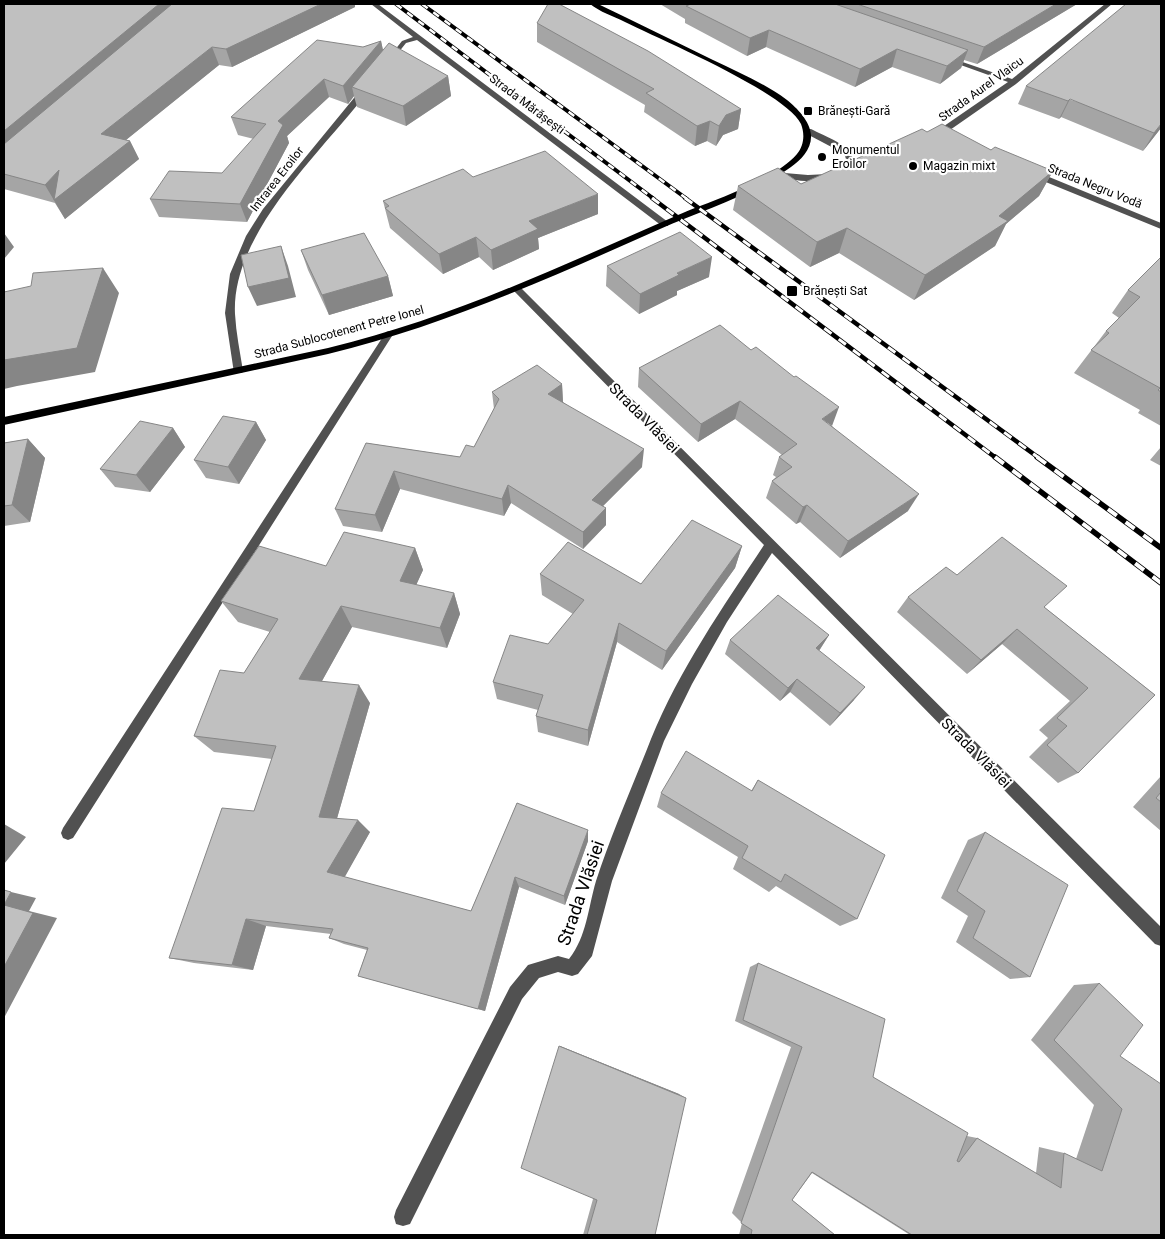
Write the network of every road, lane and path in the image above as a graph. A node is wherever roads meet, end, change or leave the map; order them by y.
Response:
1 (374, 4) edge
2 (593, 4) edge
3 (1110, 4) edge
4 (418, 37) junction
5 (941, 56) edge
6 (379, 73) edge
7 (373, 80) edge
8 (1013, 82) junction
9 (808, 131) junction
10 (937, 135) junction
11 (946, 139) edge
12 (924, 141) edge
13 (843, 171) edge
14 (1026, 171) edge
15 (776, 174) junction
16 (834, 174) edge
17 (665, 224) junction
18 (1161, 226) edge
19 (517, 289) junction
20 (389, 334) junction
21 (238, 371) junction
22 (4, 421) edge
23 (770, 546) junction
24 (68, 833) dead end
25 (1161, 938) edge
26 (403, 1217) dead end

1 - 4 street, Strada Mărășești
2 - 9 main road
3 - 8 street, Strada Aurel Vlaicu
4 - 6 street
4 - 17 street, Strada Mărășești
5 - 8 street
7 - 21 street, Intrarea Eroilor
8 - 10 street, Strada Aurel Vlaicu
9 - 13 street
9 - 15 main road, Strada Sublocotenent Petre Ionel
10 - 11 street
10 - 12 street, Strada Aurel Vlaicu
14 - 18 street, Strada Negru Vodă
15 - 16 street, Strada Sublocotenent Petre Ionel
15 - 17 main road, Strada Sublocotenent Petre Ionel
17 - 19 main road, Strada Sublocotenent Petre Ionel
19 - 20 main road, Strada Sublocotenent Petre Ionel
19 - 23 street, Strada Vlăsiei
20 - 21 main road, Strada Sublocotenent Petre Ionel
20 - 24 street
21 - 22 main road, Strada Sublocotenent Petre Ionel
23 - 25 street, Strada Vlăsiei
23 - 26 street, Strada Vlăsiei

